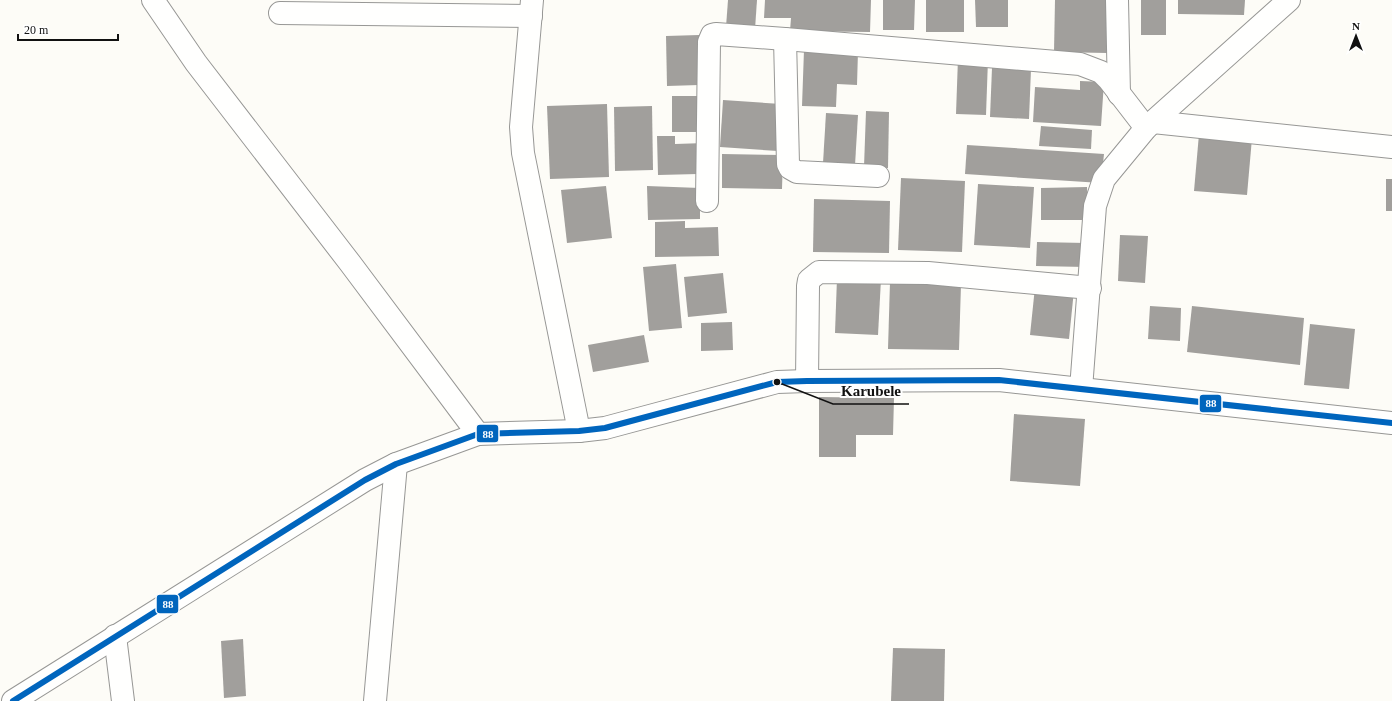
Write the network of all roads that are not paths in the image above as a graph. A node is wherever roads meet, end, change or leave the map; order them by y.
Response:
1 (153, 0) edge
2 (1117, 0) edge
3 (1289, 0) edge
4 (531, 8) edge
5 (280, 13) dead end
6 (785, 39) junction
7 (1119, 94) junction
8 (1150, 125) junction
9 (1392, 147) edge
10 (878, 176) dead end
11 (708, 201) dead end
12 (1090, 288) junction
13 (807, 381) junction
14 (1081, 389) junction
15 (1392, 424) edge
16 (579, 431) junction
17 (478, 434) junction
18 (396, 464) junction
19 (115, 636) junction
20 (13, 701) edge
21 (123, 701) edge
22 (375, 701) edge

1 - 17 street
2 - 7 street
3 - 8 street
4 - 5 street
4 - 16 street
6 - 7 street
6 - 10 street
6 - 11 street
7 - 8 street
8 - 9 street
8 - 12 street
12 - 13 street
12 - 14 street
13 - 14 street
13 - 16 street
14 - 15 street
16 - 17 street
17 - 18 street
18 - 19 street
18 - 22 street
19 - 20 street
19 - 21 street

